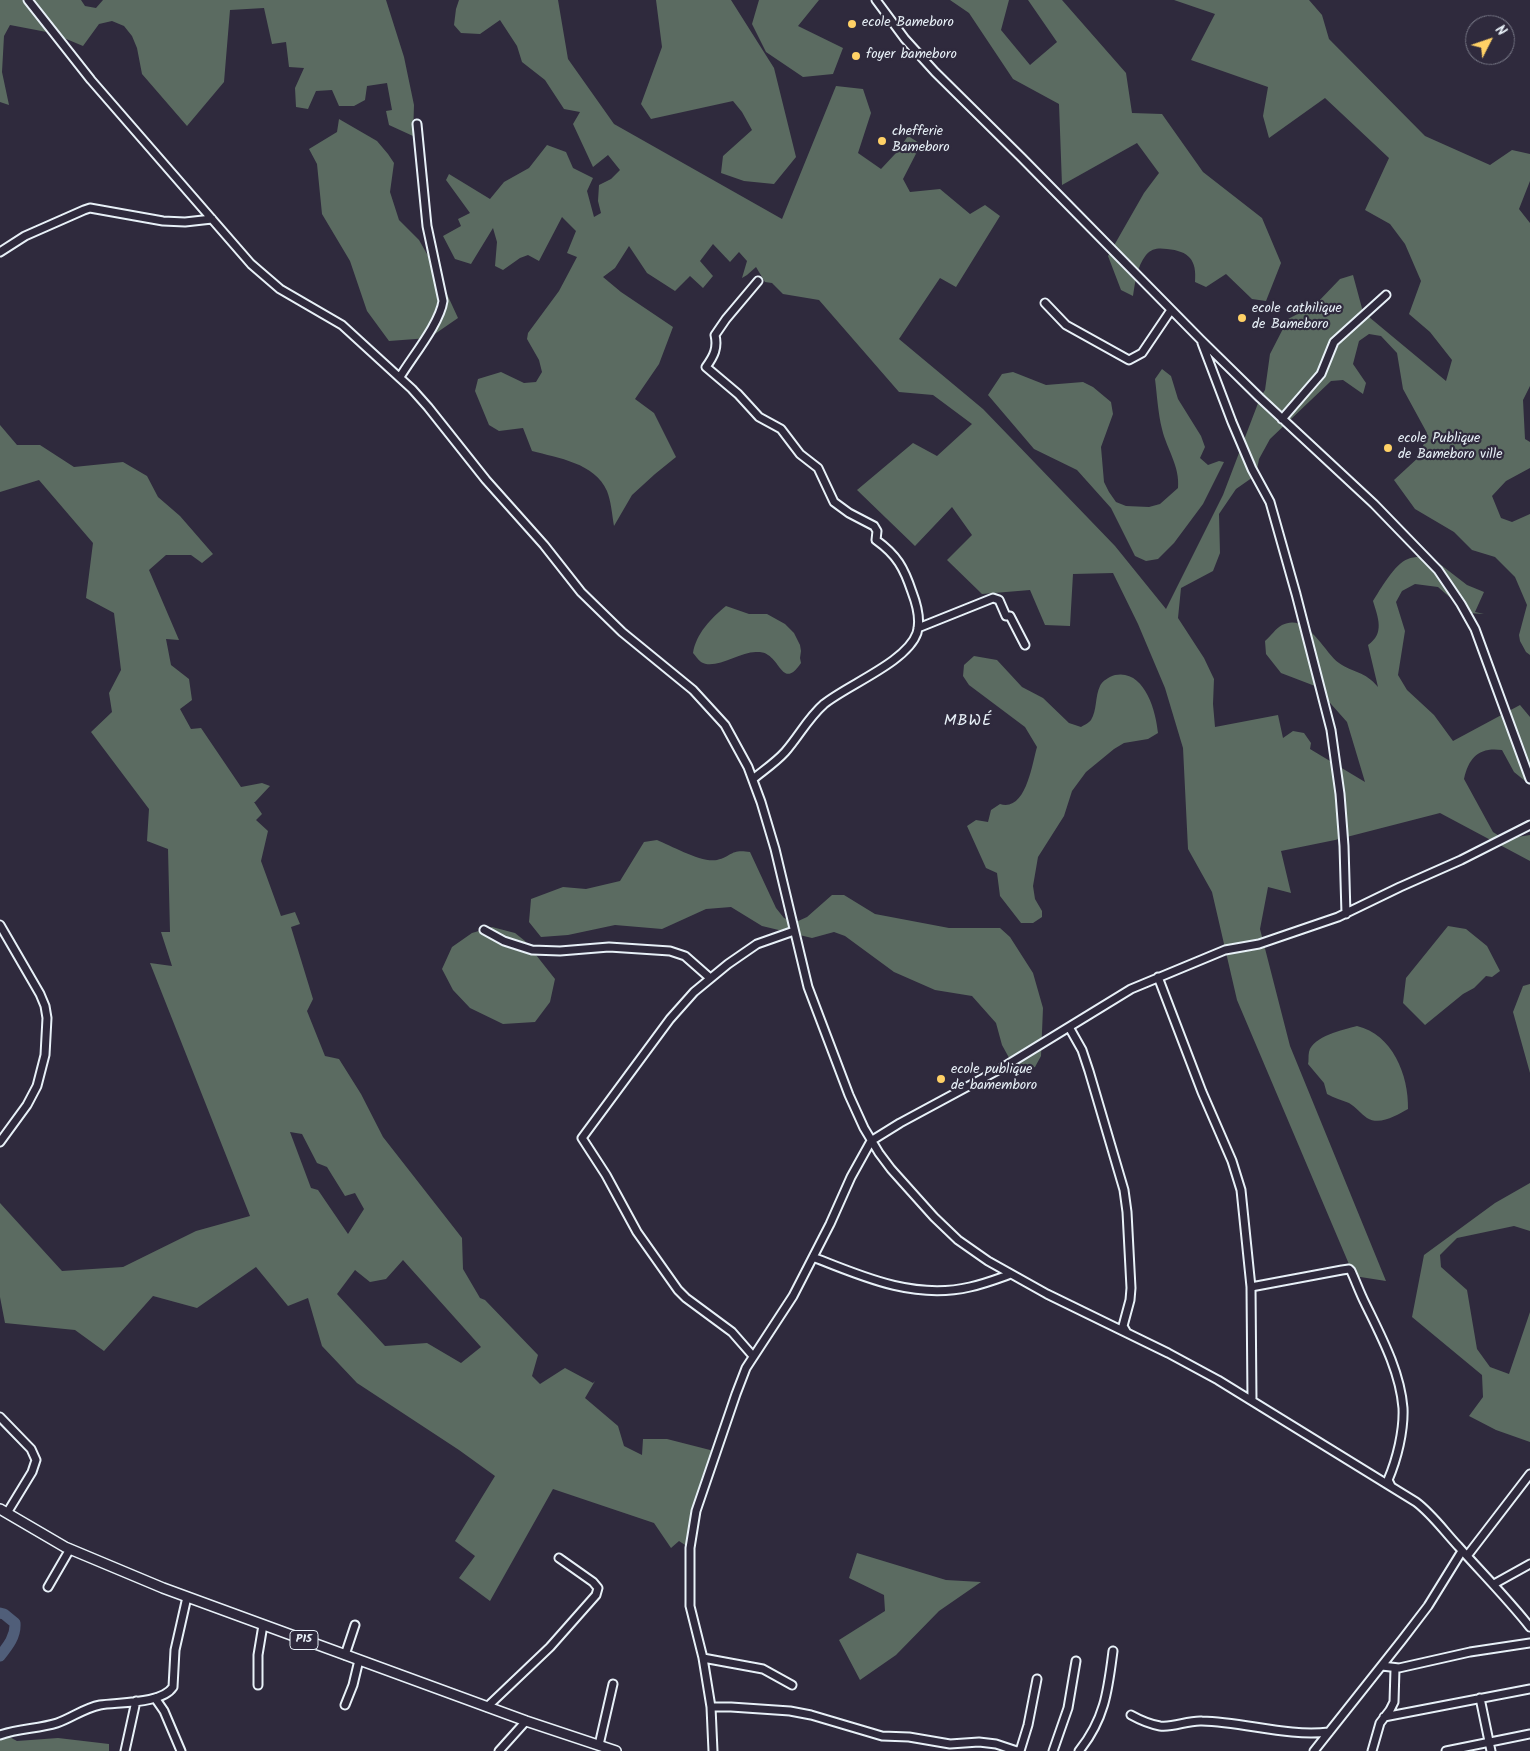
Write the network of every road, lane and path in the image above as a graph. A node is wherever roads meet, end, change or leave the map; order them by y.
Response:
1 (28, 0) edge
2 (876, 0) edge
3 (417, 124) dead end
4 (212, 220) junction
5 (0, 252) edge
6 (758, 281) dead end
7 (1386, 295) dead end
8 (1045, 303) dead end
9 (1171, 310) junction
10 (1201, 340) junction
11 (400, 377) junction
12 (1282, 419) junction
13 (918, 628) junction
14 (1025, 645) dead end
15 (753, 779) junction
16 (1530, 779) edge
17 (1530, 826) edge
18 (1346, 914) junction
19 (0, 925) edge
20 (484, 930) dead end
21 (794, 930) junction
22 (1158, 977) junction
23 (710, 978) junction
24 (1070, 1026) junction
25 (871, 1141) junction
26 (0, 1142) edge
27 (813, 1257) junction
28 (1010, 1274) junction
29 (1251, 1287) junction
30 (1127, 1333) junction
31 (753, 1356) junction
32 (1252, 1400) junction
33 (0, 1417) edge
34 (1530, 1474) edge
35 (1391, 1486) junction
36 (4, 1511) edge
37 (70, 1549) junction
38 (1465, 1554) junction
39 (559, 1558) dead end
40 (1530, 1564) edge
41 (1494, 1584) junction
42 (48, 1587) dead end
43 (186, 1597) junction
44 (1528, 1618) edge
45 (263, 1625) junction
46 (355, 1625) dead end
47 (1530, 1627) edge
48 (1530, 1643) edge
49 (1113, 1651) dead end
50 (345, 1655) junction
51 (702, 1658) junction
52 (359, 1660) junction
53 (1076, 1661) dead end
54 (1382, 1666) junction
55 (1395, 1669) junction
56 (1037, 1678) dead end
57 (613, 1684) dead end
58 (258, 1685) dead end
59 (792, 1685) dead end
60 (1530, 1689) edge
61 (156, 1698) junction
62 (1480, 1698) junction
63 (136, 1701) junction
64 (345, 1705) dead end
65 (487, 1707) junction
66 (711, 1707) junction
67 (1131, 1715) dead end
68 (1384, 1717) junction
69 (526, 1721) junction
70 (1330, 1732) junction
71 (0, 1734) edge
72 (1530, 1734) edge
73 (1489, 1742) junction
74 (599, 1745) junction
75 (125, 1751) edge
76 (181, 1751) edge
77 (499, 1751) edge
78 (616, 1751) edge
79 (713, 1751) edge
80 (1018, 1751) edge
81 (1052, 1751) edge
82 (1079, 1751) edge
83 (1314, 1751) edge
84 (1372, 1751) edge
85 (1446, 1751) edge
86 (1491, 1751) edge

1 - 4 street
2 - 9 street
3 - 11 street
4 - 5 street
4 - 11 street
6 - 13 street
7 - 12 street
8 - 9 street
9 - 10 street
10 - 12 street
10 - 18 street
11 - 15 street
12 - 16 street
13 - 14 street
13 - 15 street
15 - 21 street
17 - 18 street
18 - 22 street
19 - 26 street
20 - 23 street
21 - 23 street
21 - 25 street
22 - 24 street
22 - 29 street
23 - 31 street
24 - 25 street
24 - 30 street
25 - 27 street
25 - 28 street
27 - 28 street
27 - 31 street
28 - 30 street
29 - 32 street
29 - 35 street
30 - 32 street
31 - 51 street
32 - 35 street
33 - 36 street
34 - 38 street
35 - 38 street
36 - 37 main road, P15
37 - 42 street
37 - 43 main road, P15
38 - 41 street
38 - 54 street
39 - 65 street
40 - 41 street
41 - 44 street
43 - 45 main road, P15
43 - 61 street
44 - 47 street
45 - 50 main road, P15
45 - 58 street
46 - 50 street
48 - 55 street
49 - 82 street
50 - 52 main road, P15
51 - 59 street
51 - 66 street
52 - 64 street
52 - 65 main road, P15
53 - 81 street
54 - 55 street
54 - 70 street
55 - 68 street
56 - 80 street
57 - 74 street
60 - 62 street
61 - 63 street
61 - 76 street
62 - 68 street
62 - 73 street
63 - 71 street
63 - 75 street
65 - 69 main road, P15
66 - 79 street
66 - 80 street
67 - 70 street
68 - 84 street
69 - 74 main road, P15
69 - 77 street
70 - 83 street
72 - 73 street
73 - 85 street
73 - 86 street
74 - 78 main road, P15

